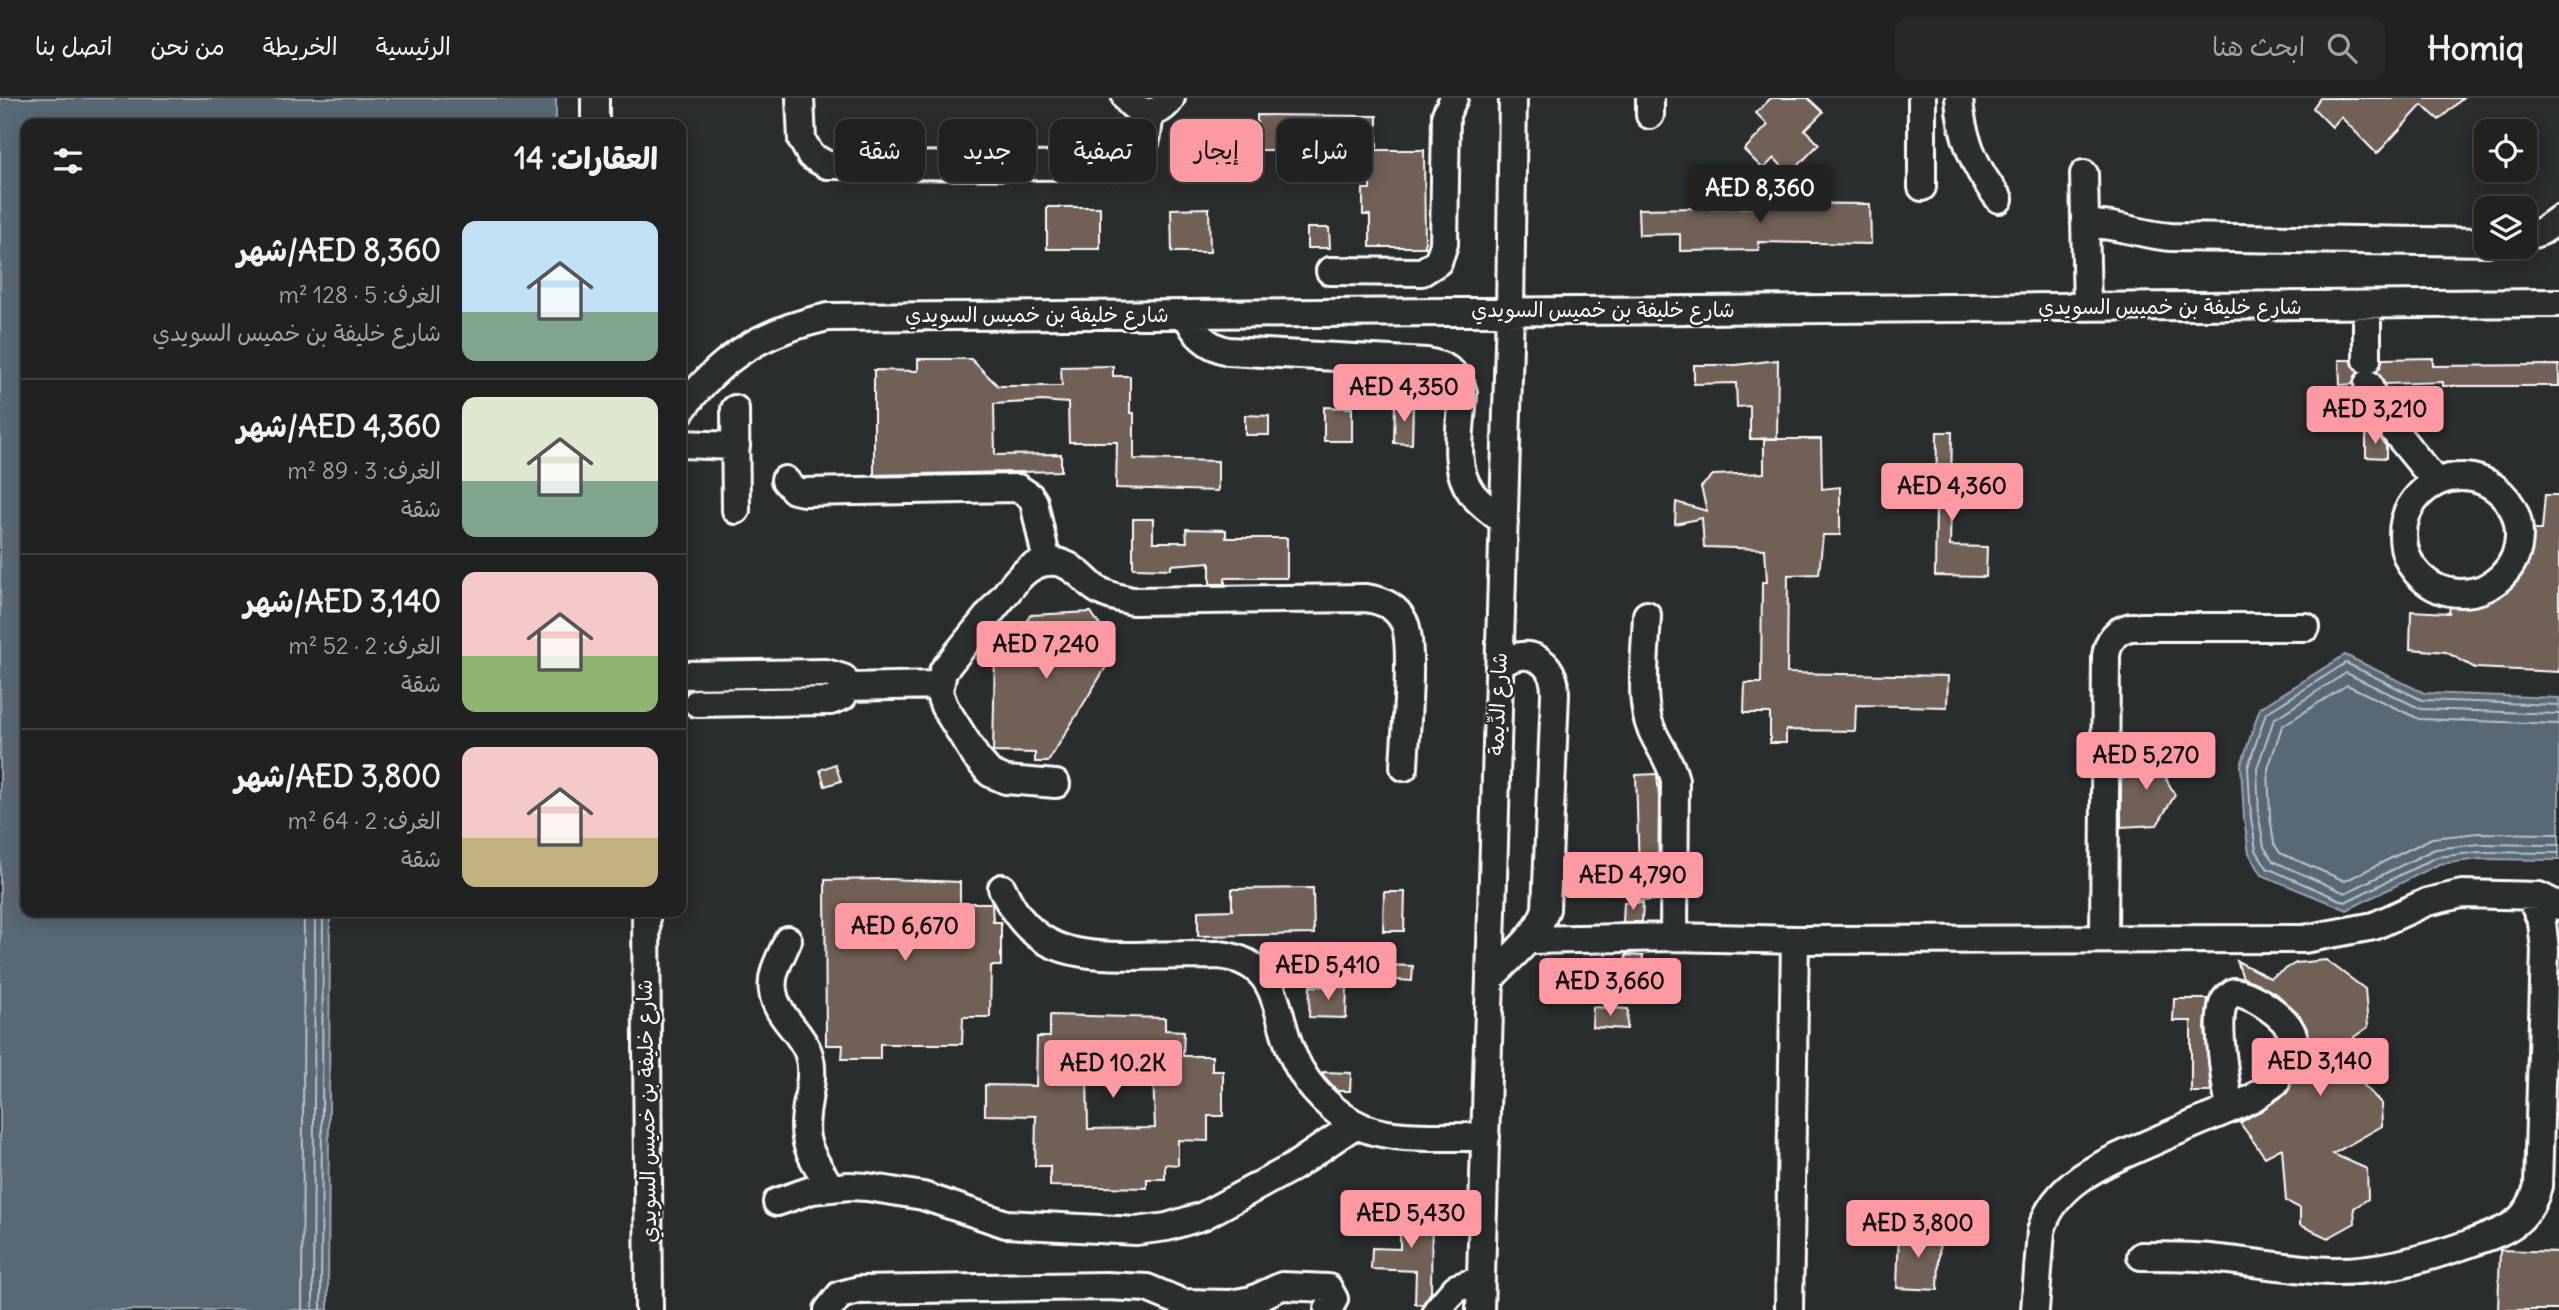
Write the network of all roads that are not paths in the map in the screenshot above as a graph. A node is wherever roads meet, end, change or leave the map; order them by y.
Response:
1 (595, 98) edge
2 (800, 98) edge
3 (1126, 98) edge
4 (1171, 98) edge
5 (1454, 98) edge
6 (1513, 98) edge
7 (1923, 98) edge
8 (1959, 98) edge
9 (1149, 112) junction
10 (596, 119) edge
11 (2084, 174) dead end
12 (1922, 187) dead end
13 (1999, 199) dead end
14 (2559, 219) edge
15 (2085, 224) junction
16 (2537, 233) edge
17 (2474, 242) edge
18 (1330, 271) dead end
19 (2559, 303) edge
20 (2367, 306) junction
21 (2087, 307) junction
22 (1510, 311) junction
23 (1187, 315) junction
24 (686, 405) edge
25 (735, 409) dead end
26 (686, 444) edge
27 (736, 446) junction
28 (785, 480) dead end
29 (2436, 482) junction
30 (736, 510) dead end
31 (1504, 522) junction
32 (1047, 562) junction
33 (1647, 615) dead end
34 (2306, 627) dead end
35 (1499, 666) junction
36 (686, 675) edge
37 (939, 685) junction
38 (846, 687) junction
39 (696, 703) dead end
40 (1404, 767) dead end
41 (1056, 785) dead end
42 (1002, 888) dead end
43 (2530, 895) junction
44 (2559, 906) edge
45 (646, 917) edge
46 (1674, 937) junction
47 (2104, 938) junction
48 (788, 940) dead end
49 (1529, 940) junction
50 (1795, 940) junction
51 (1490, 979) junction
52 (2293, 1061) dead end
53 (2276, 1082) dead end
54 (2230, 1109) junction
55 (1356, 1124) junction
56 (1486, 1137) junction
57 (830, 1187) junction
58 (777, 1202) dead end
59 (2141, 1256) dead end
60 (1481, 1280) junction
61 (1106, 1286) junction
62 (649, 1310) edge
63 (828, 1310) edge
64 (1117, 1310) edge
65 (1328, 1310) edge
66 (1437, 1310) edge
67 (1480, 1310) edge
68 (1789, 1310) edge
69 (2035, 1310) edge

1 - 10 street
2 - 9 street
3 - 9 street
4 - 9 street
5 - 18 street
6 - 22 street, شارع الدِّيمة
7 - 12 street
8 - 13 street
11 - 15 street
14 - 16 street
15 - 17 street
15 - 21 street
19 - 20 street, شارع خليفة بن خميس السويدي
20 - 21 street, شارع خليفة بن خميس السويدي
20 - 29 street
21 - 22 street, شارع خليفة بن خميس السويدي
22 - 23 street, شارع خليفة بن خميس السويدي
22 - 31 street, شارع الدِّيمة
23 - 24 street, شارع خليفة بن خميس السويدي
23 - 31 street
25 - 27 street
26 - 27 street
27 - 30 street
28 - 32 street
29 - 29 street
31 - 35 street, شارع الدِّيمة
32 - 37 street
32 - 40 street
33 - 46 street
34 - 47 street
35 - 49 street
35 - 51 street, شارع الدِّيمة
36 - 38 street
37 - 38 street
37 - 41 street
38 - 39 street
42 - 55 street
43 - 44 street
43 - 47 street
43 - 59 street
45 - 62 street, شارع خليفة بن خميس السويدي
46 - 49 street
46 - 50 street
47 - 50 street
48 - 57 street
49 - 51 street
50 - 68 street
51 - 56 street, شارع الدِّيمة
52 - 54 street
53 - 54 street
54 - 69 street
55 - 56 street
55 - 57 street
56 - 60 street, شارع الدِّيمة
57 - 58 street
60 - 66 street
60 - 67 street, شارع الدِّيمة
61 - 63 street
61 - 64 street
61 - 65 street

